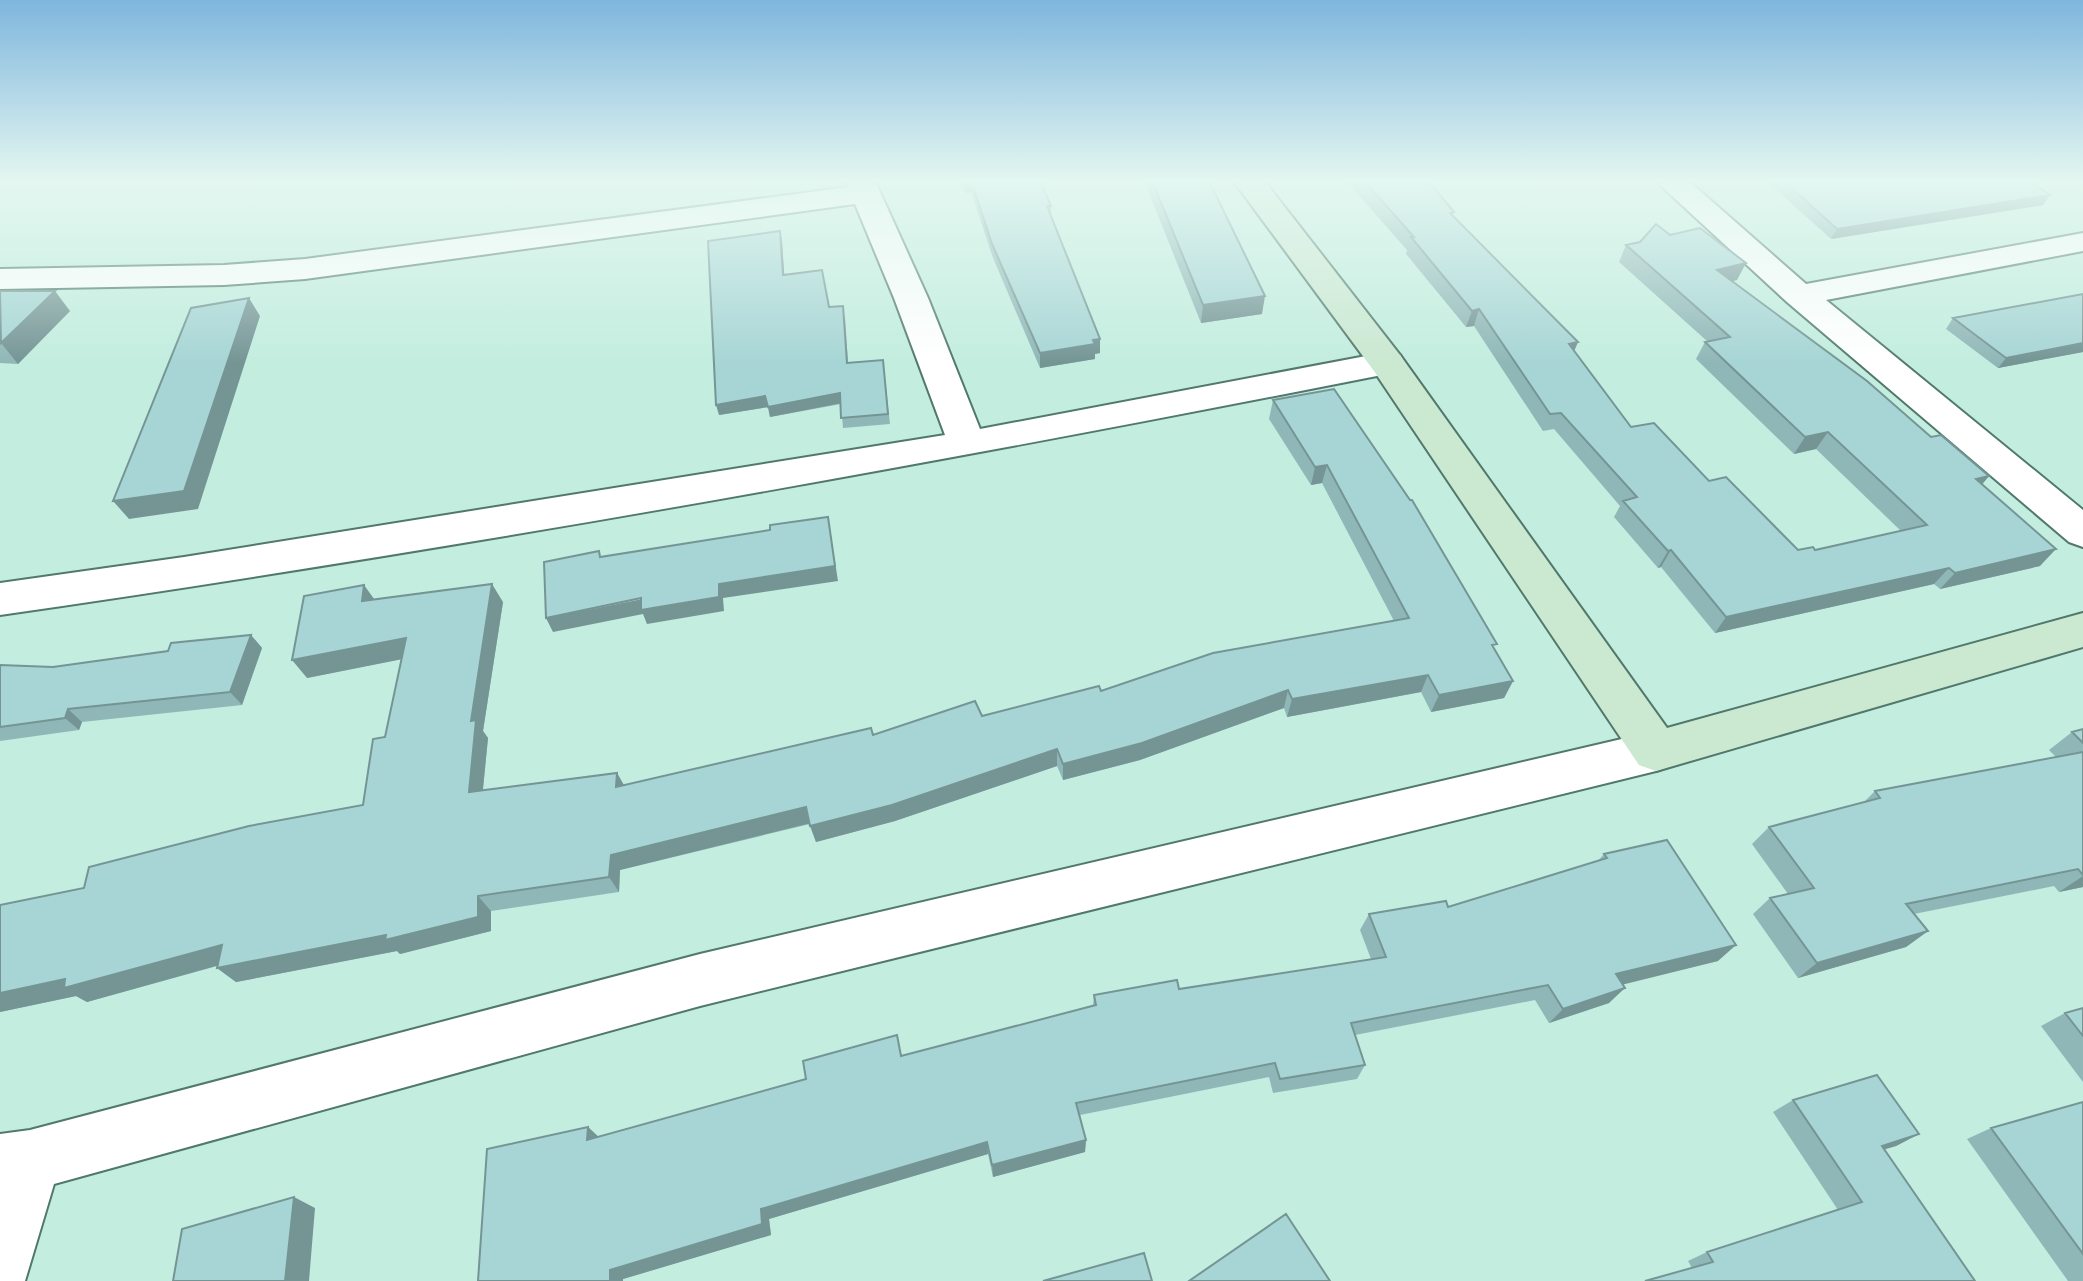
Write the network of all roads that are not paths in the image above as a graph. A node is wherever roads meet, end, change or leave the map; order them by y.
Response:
1 (485, 243) edge
2 (886, 243) edge
3 (1295, 243) edge
4 (1740, 243) edge
5 (2079, 243) edge
6 (0, 279) edge
7 (1799, 295) junction
8 (1387, 363) junction
9 (967, 444) junction
10 (2083, 532) edge
11 (0, 599) edge
12 (2083, 630) edge
13 (1656, 751) junction
14 (15, 1162) edge
15 (0, 1264) edge

1 - 6 street
2 - 9 street
3 - 8 street
4 - 7 street
5 - 7 street
7 - 10 street
8 - 9 street
8 - 13 street
9 - 11 street
12 - 13 street
13 - 14 street
14 - 15 street

